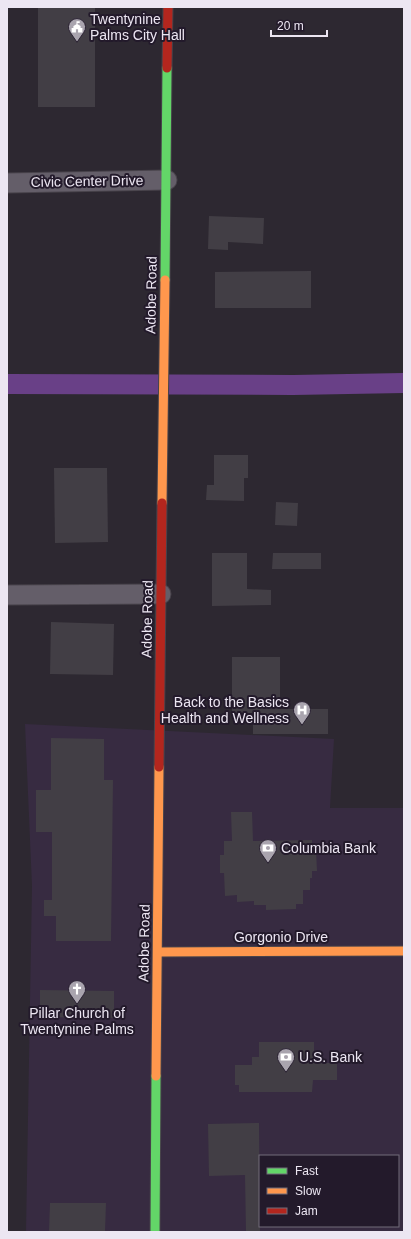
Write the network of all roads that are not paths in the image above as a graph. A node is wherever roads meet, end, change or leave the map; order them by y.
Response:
1 (168, 7) edge
2 (167, 180) junction
3 (7, 183) edge
4 (161, 594) junction
5 (7, 595) edge
6 (404, 951) edge
7 (158, 952) junction
8 (155, 1232) edge

1 - 2 main road, Adobe Road
2 - 3 street, Civic Center Drive
2 - 4 main road, Adobe Road
4 - 5 street
4 - 7 main road, Adobe Road
6 - 7 main road, Gorgonio Drive
7 - 8 main road, Adobe Road

